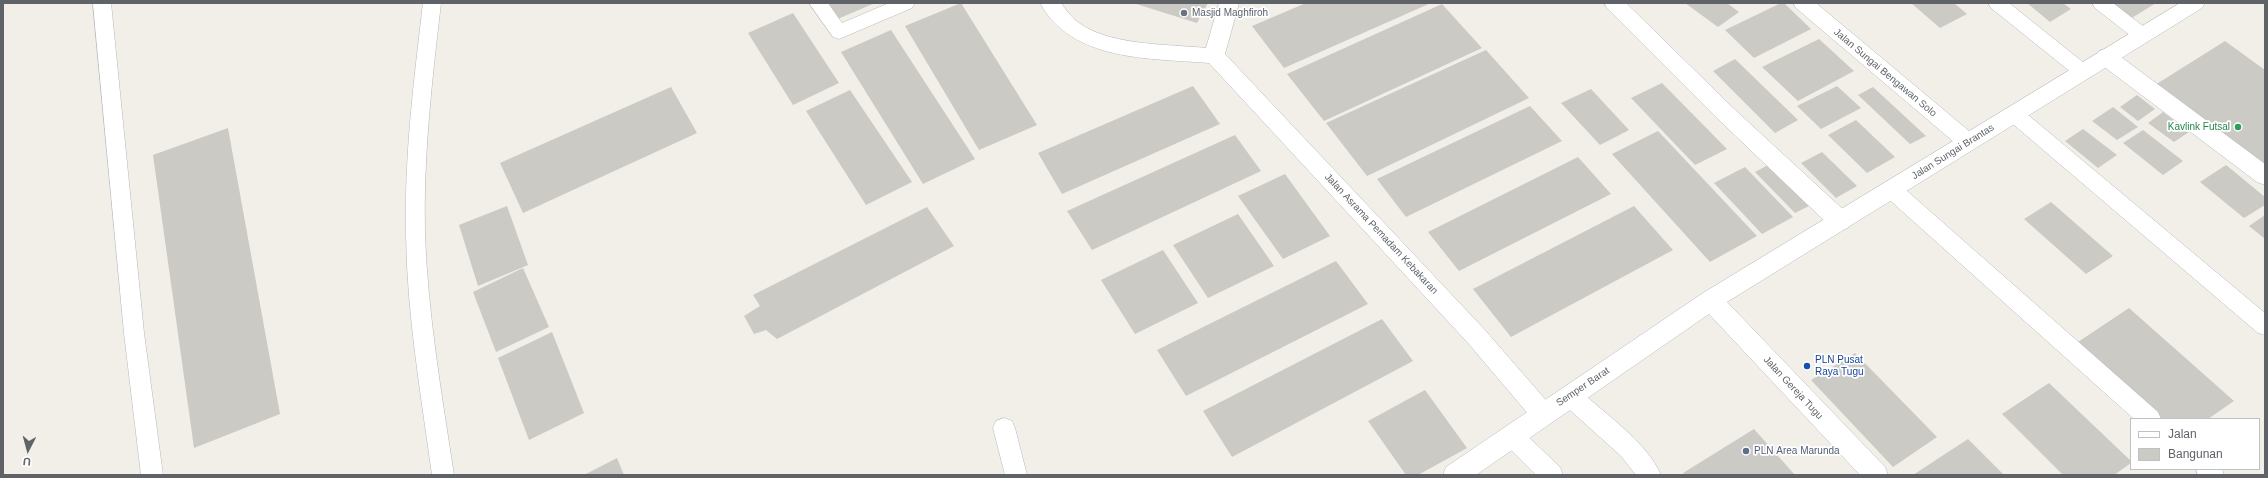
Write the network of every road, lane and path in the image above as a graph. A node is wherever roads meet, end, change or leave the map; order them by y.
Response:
1 (102, 3) edge
2 (432, 3) edge
3 (818, 3) edge
4 (906, 3) edge
5 (1050, 3) edge
6 (1229, 3) edge
7 (1614, 3) edge
8 (1803, 3) edge
9 (1997, 3) edge
10 (2101, 3) edge
11 (2195, 3) edge
12 (2142, 35) junction
13 (1214, 56) junction
14 (2106, 57) junction
15 (2083, 72) junction
16 (2014, 114) junction
17 (1968, 142) junction
18 (2265, 176) edge
19 (1891, 189) junction
20 (1840, 221) junction
21 (1711, 300) junction
22 (2265, 326) edge
23 (1570, 396) junction
24 (1543, 414) junction
25 (2149, 418) edge
26 (1004, 428) dead end
27 (1512, 436) junction
28 (152, 475) edge
29 (443, 475) edge
30 (1016, 475) edge
31 (1455, 475) edge
32 (1552, 475) edge
33 (1650, 475) edge
34 (1876, 475) edge

1 - 28 lane
2 - 29 lane
3 - 4 lane
5 - 13 street
6 - 13 street
7 - 20 street
8 - 17 street, Jalan Sungai Bengawan Solo
9 - 15 lane
10 - 12 lane
11 - 12 street, Jalan Sungai Brantas
12 - 14 street, Jalan Sungai Brantas
13 - 24 street, Jalan Asrama Pemadam Kebakaran
14 - 15 street, Jalan Sungai Brantas
14 - 18 street
15 - 16 street, Jalan Sungai Brantas
16 - 17 street, Jalan Sungai Brantas
16 - 22 lane
17 - 19 street, Jalan Sungai Brantas
19 - 20 street, Jalan Sungai Brantas
19 - 25 lane
20 - 21 street, Jalan Sungai Brantas
21 - 23 street, Semper Barat
21 - 34 street, Jalan Gereja Tugu
23 - 24 street, Semper Barat
23 - 33 lane
24 - 27 street, Semper Barat
26 - 30 lane
27 - 31 street, Semper Barat
27 - 32 lane

